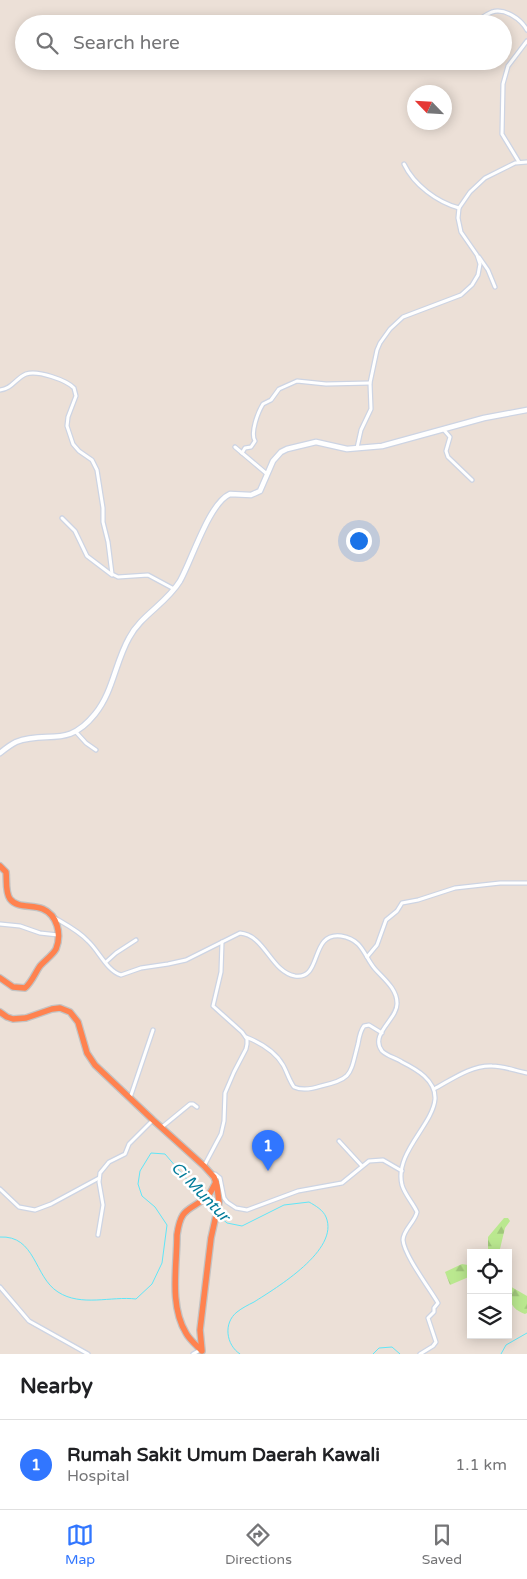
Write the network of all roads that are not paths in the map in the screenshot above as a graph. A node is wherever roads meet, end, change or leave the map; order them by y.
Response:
1 (487, 15) edge
2 (511, 15) edge
3 (512, 16) edge
4 (527, 30) edge
5 (527, 41) edge
6 (512, 61) edge
7 (507, 70) edge
8 (519, 162) junction
9 (527, 162) edge
10 (404, 164) dead end
11 (459, 208) junction
12 (477, 256) junction
13 (495, 287) dead end
14 (370, 383) junction
15 (0, 390) edge
16 (527, 410) edge
17 (444, 430) junction
18 (235, 447) dead end
19 (357, 448) junction
20 (242, 453) junction
21 (267, 474) junction
22 (472, 480) dead end
23 (62, 518) dead end
24 (113, 576) junction
25 (174, 589) junction
26 (76, 732) junction
27 (96, 750) dead end
28 (0, 753) edge
29 (0, 866) edge
30 (527, 883) edge
31 (55, 918) junction
32 (0, 924) edge
33 (58, 935) junction
34 (136, 940) dead end
35 (222, 942) junction
36 (367, 957) junction
37 (106, 962) junction
38 (0, 978) edge
39 (0, 1012) edge
40 (153, 1030) dead end
41 (382, 1033) junction
42 (246, 1037) junction
43 (527, 1073) edge
44 (434, 1089) junction
45 (130, 1098) junction
46 (197, 1106) dead end
47 (153, 1120) junction
48 (161, 1127) junction
49 (339, 1141) dead end
50 (204, 1166) junction
51 (362, 1166) junction
52 (402, 1171) junction
53 (211, 1174) junction
54 (99, 1178) junction
55 (216, 1182) junction
56 (0, 1189) edge
57 (98, 1235) dead end
58 (0, 1287) edge
59 (202, 1351) edge
60 (88, 1354) edge
61 (194, 1354) edge
62 (420, 1354) edge

1 - 2 street
3 - 4 street
5 - 6 street
7 - 8 street
8 - 9 street
8 - 11 street
10 - 11 street
11 - 12 street
12 - 13 street
12 - 14 street
14 - 19 street
14 - 20 street
15 - 24 street
16 - 17 main road
17 - 19 main road
17 - 22 street
18 - 20 street
19 - 21 main road
20 - 21 street
21 - 25 main road
23 - 24 street
24 - 25 street
25 - 26 main road
26 - 27 street
26 - 28 main road
29 - 31 highway
30 - 36 street
31 - 33 highway
31 - 37 street
32 - 33 street
33 - 38 highway
34 - 37 street
35 - 36 street
35 - 37 street
35 - 42 street
36 - 41 street
39 - 45 highway
40 - 45 street
41 - 42 street
41 - 44 street
42 - 50 street
43 - 44 street
44 - 52 street
45 - 47 highway
46 - 48 street
47 - 48 highway
47 - 54 street
48 - 50 highway
49 - 51 street
50 - 53 highway
51 - 52 street
51 - 53 street
52 - 62 street
53 - 55 highway
54 - 56 street
54 - 57 street
55 - 59 highway
55 - 59 highway
58 - 60 street
59 - 61 street

